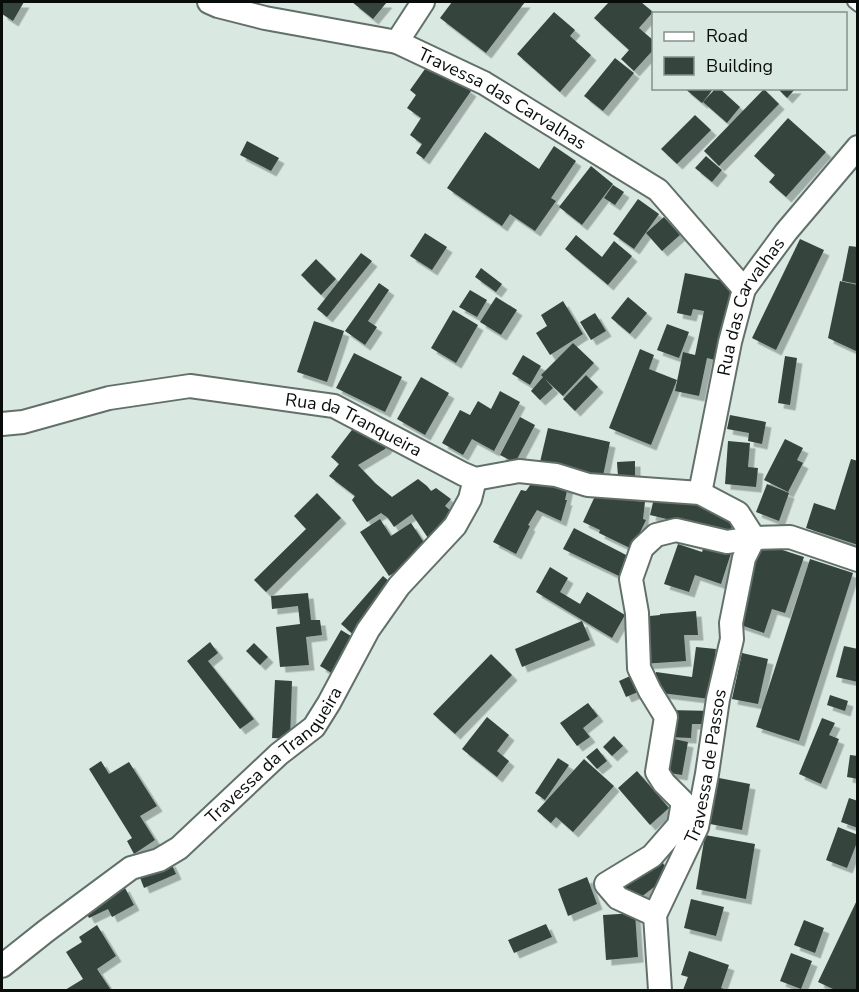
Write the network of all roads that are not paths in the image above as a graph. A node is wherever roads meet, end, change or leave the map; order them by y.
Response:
1 (210, 2) edge
2 (423, 2) edge
3 (853, 2) edge
4 (858, 6) edge
5 (397, 42) junction
6 (858, 147) edge
7 (744, 289) junction
8 (2, 424) edge
9 (475, 479) junction
10 (700, 493) junction
11 (754, 538) junction
12 (858, 560) edge
13 (655, 915) junction
14 (2, 966) edge
15 (660, 990) edge

1 - 5 street, Travessa das Carvalhas
2 - 5 street
3 - 4 lane
5 - 7 street, Travessa das Carvalhas
6 - 7 street, Rua das Carvalhas
7 - 10 street, Rua das Carvalhas
8 - 9 street, Rua da Tranqueira
9 - 10 street
9 - 14 street, Travessa da Tranqueira
10 - 11 street
11 - 12 street
11 - 13 street, Travessa de Passos
11 - 13 street
13 - 15 street, Travessa de Passos

